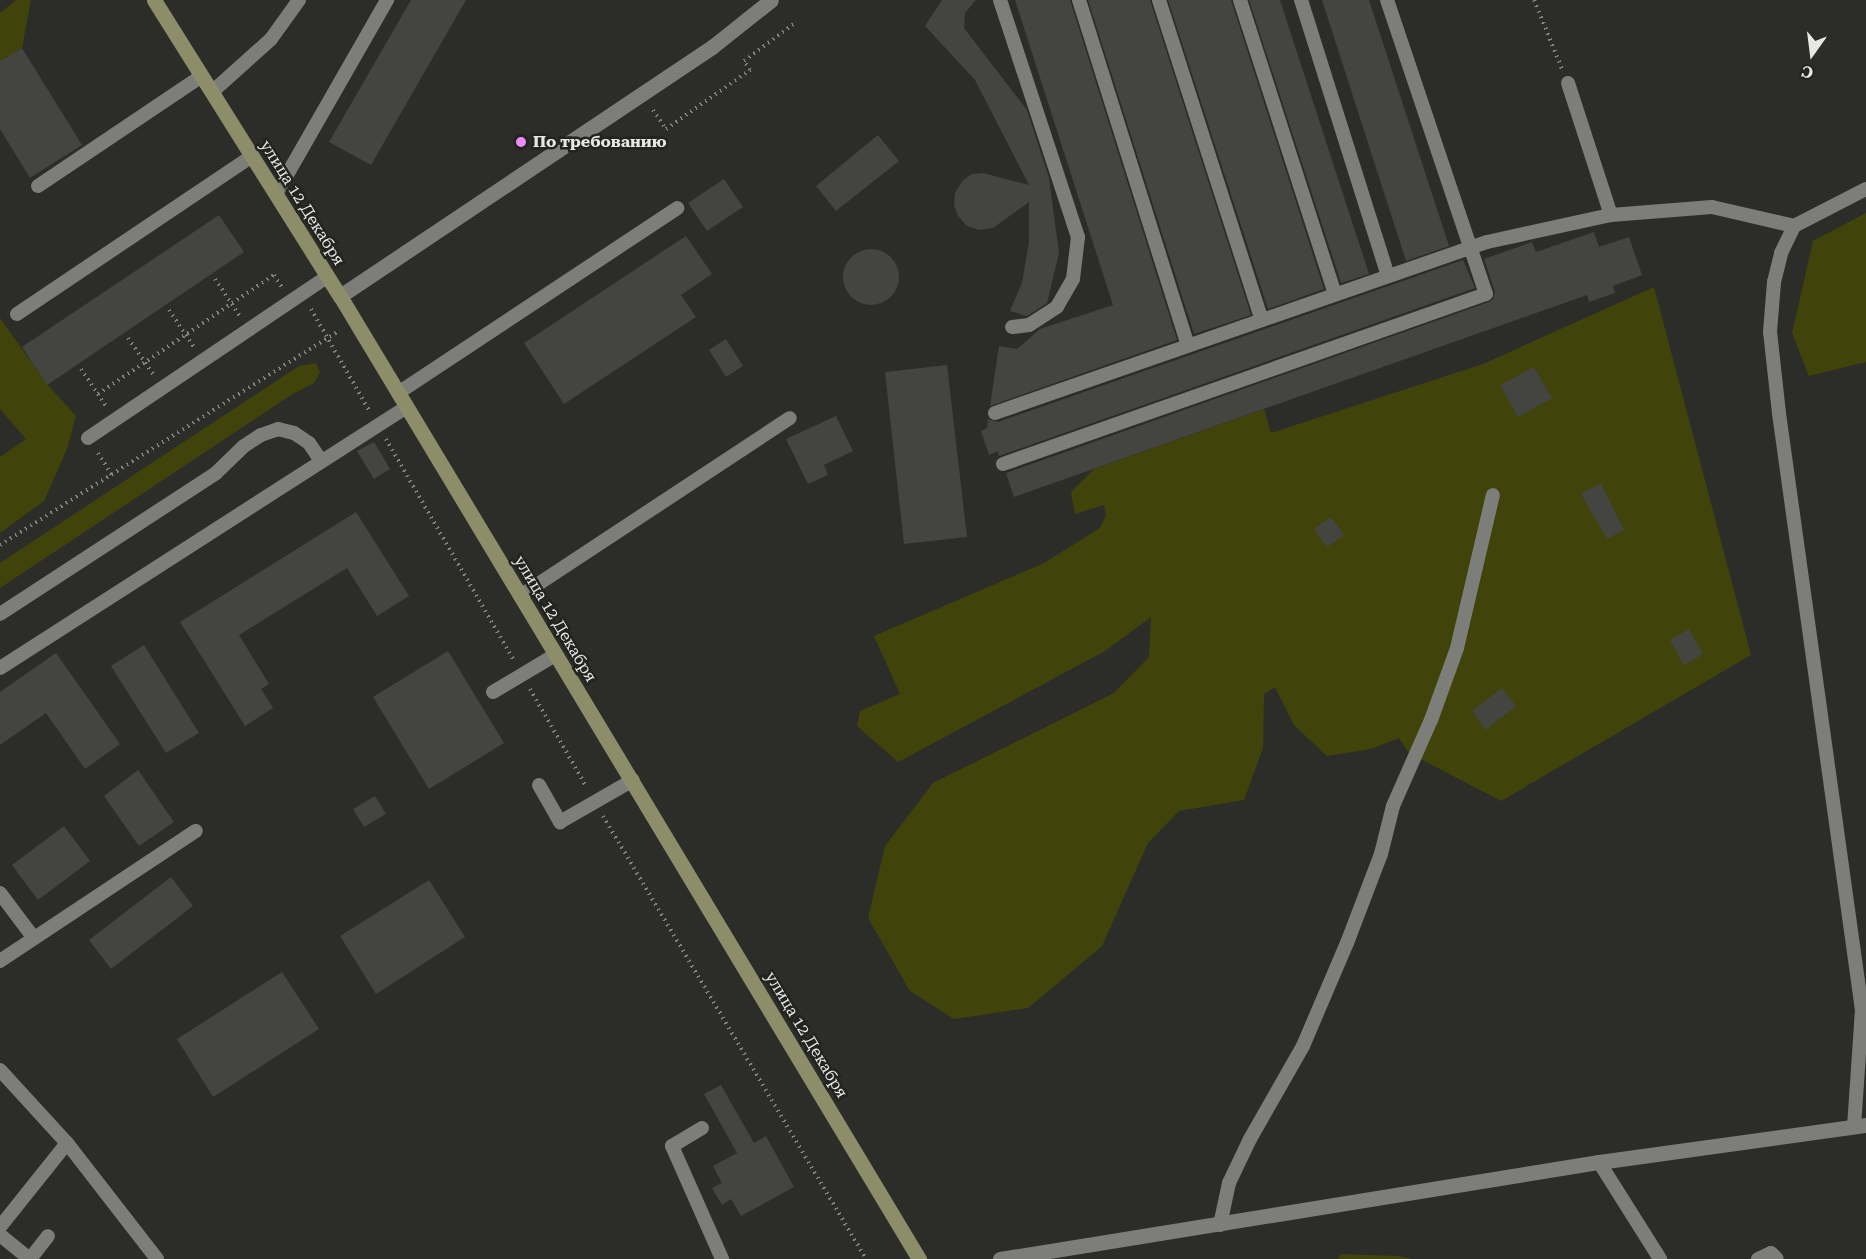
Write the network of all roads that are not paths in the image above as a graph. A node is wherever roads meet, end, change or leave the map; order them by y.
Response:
1 (154, 0) edge
2 (299, 0) edge
3 (387, 0) edge
4 (771, 0) edge
5 (1000, 0) edge
6 (1079, 0) edge
7 (1160, 0) edge
8 (1240, 0) edge
9 (1301, 0) edge
10 (1387, 0) edge
11 (202, 76) junction
12 (1568, 83) road end
13 (212, 92) junction
14 (251, 157) junction
15 (38, 186) dead end
16 (1866, 189) edge
17 (276, 194) junction
18 (677, 208) dead end
19 (1611, 215) junction
20 (1794, 226) junction
21 (1469, 248) junction
22 (1388, 276) junction
23 (327, 277) junction
24 (1335, 294) junction
25 (340, 296) junction
26 (17, 314) dead end
27 (1262, 320) junction
28 (1012, 327) dead end
29 (1188, 345) junction
30 (402, 400) junction
31 (995, 413) dead end
32 (790, 418) dead end
33 (88, 438) road end
34 (321, 462) junction
35 (1003, 464) dead end
36 (1492, 495) dead end
37 (520, 596) junction
38 (0, 614) edge
39 (555, 655) junction
40 (0, 668) edge
41 (493, 692) dead end
42 (633, 780) junction
43 (539, 784) dead end
44 (196, 831) dead end
45 (0, 892) edge
46 (33, 937) junction
47 (0, 962) edge
48 (0, 1070) edge
49 (1860, 1126) edge
50 (702, 1128) dead end
51 (67, 1143) junction
52 (1599, 1162) junction
53 (1220, 1225) junction
54 (0, 1227) edge
55 (0, 1235) edge
56 (48, 1236) dead end
57 (157, 1259) edge
58 (722, 1259) edge
59 (920, 1259) edge
60 (1000, 1259) edge
61 (1660, 1259) edge
62 (1758, 1259) edge
63 (1777, 1259) edge

1 - 11 main road, улица 12 Декабря
2 - 13 lane
3 - 17 lane
4 - 25 street
5 - 28 lane
6 - 29 lane
7 - 27 lane
8 - 24 lane
9 - 22 lane
10 - 21 lane
11 - 13 main road, улица 12 Декабря
11 - 15 lane
12 - 19 lane
13 - 14 main road, улица 12 Декабря
14 - 17 main road, улица 12 Декабря
14 - 26 lane
16 - 20 lane
17 - 23 main road, улица 12 Декабря
18 - 30 lane
19 - 20 lane
19 - 21 lane
20 - 49 lane
21 - 22 lane
21 - 35 lane
22 - 24 lane
23 - 25 main road, улица 12 Декабря
23 - 33 lane
24 - 27 lane
25 - 30 main road, улица 12 Декабря
27 - 29 lane
29 - 31 lane
30 - 34 lane
30 - 37 main road, улица 12 Декабря
32 - 37 lane
34 - 38 lane
34 - 40 lane
36 - 53 lane
37 - 39 main road, улица 12 Декабря
39 - 41 lane
39 - 42 main road, улица 12 Декабря
42 - 43 lane
42 - 59 main road, улица 12 Декабря
44 - 46 lane
45 - 46 lane
46 - 47 lane
48 - 51 lane
49 - 52 street
50 - 58 lane
51 - 54 lane
51 - 57 lane
52 - 53 street
52 - 61 lane
53 - 60 street
55 - 56 lane
62 - 63 lane

